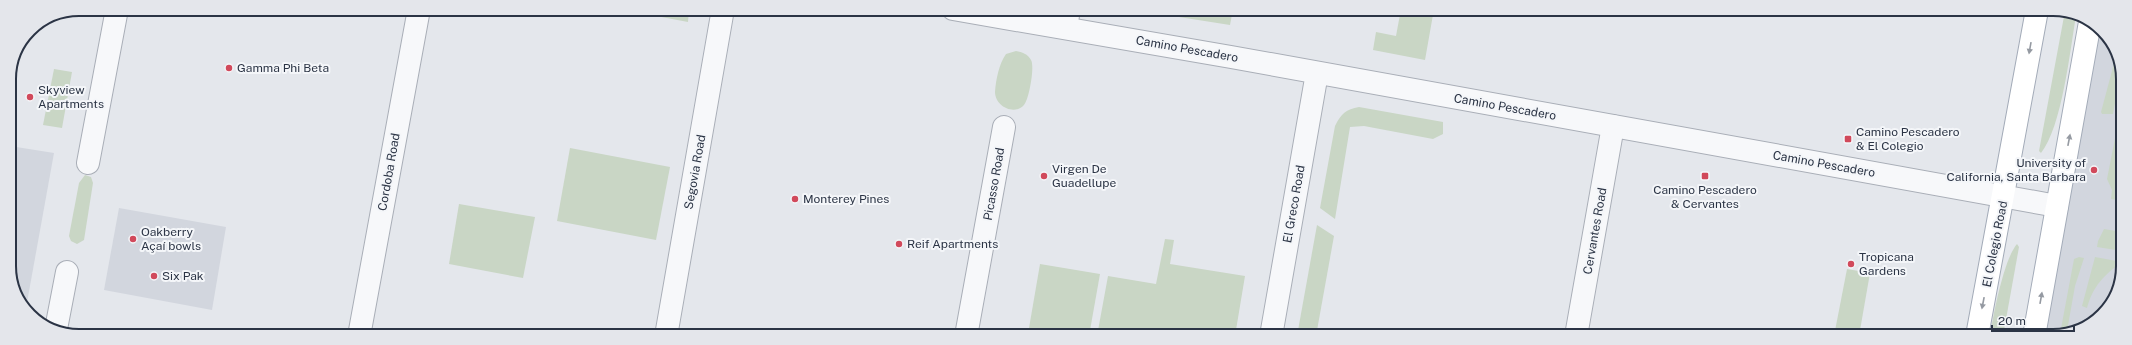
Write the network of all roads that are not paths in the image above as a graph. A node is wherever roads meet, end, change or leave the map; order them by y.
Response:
1 (116, 16) edge
2 (418, 16) edge
3 (722, 16) edge
4 (1034, 16) edge
5 (2036, 16) edge
6 (1068, 19) edge
7 (2089, 28) edge
8 (1317, 73) junction
9 (1613, 126) junction
10 (1004, 127) dead end
11 (88, 163) dead end
12 (2004, 196) junction
13 (2057, 206) junction
14 (67, 272) dead end
15 (57, 325) edge
16 (360, 329) edge
17 (667, 329) edge
18 (967, 329) edge
19 (1272, 329) edge
20 (1577, 329) edge
21 (1978, 329) edge
22 (2035, 329) edge

1 - 11 street
2 - 16 street, Cordoba Road
3 - 17 street, Segovia Road
4 - 6 street, Camino Pescadero
5 -> 12 main road, El Colegio Road
6 - 8 street, Camino Pescadero
13 -> 7 main road
8 - 9 street, Camino Pescadero
8 - 19 street, El Greco Road
9 - 12 street, Camino Pescadero
9 - 20 street, Cervantes Road
10 - 18 street, Picasso Road
12 - 13 street, Camino Pescadero
12 -> 21 main road, El Colegio Road
22 -> 13 main road
14 - 15 street

